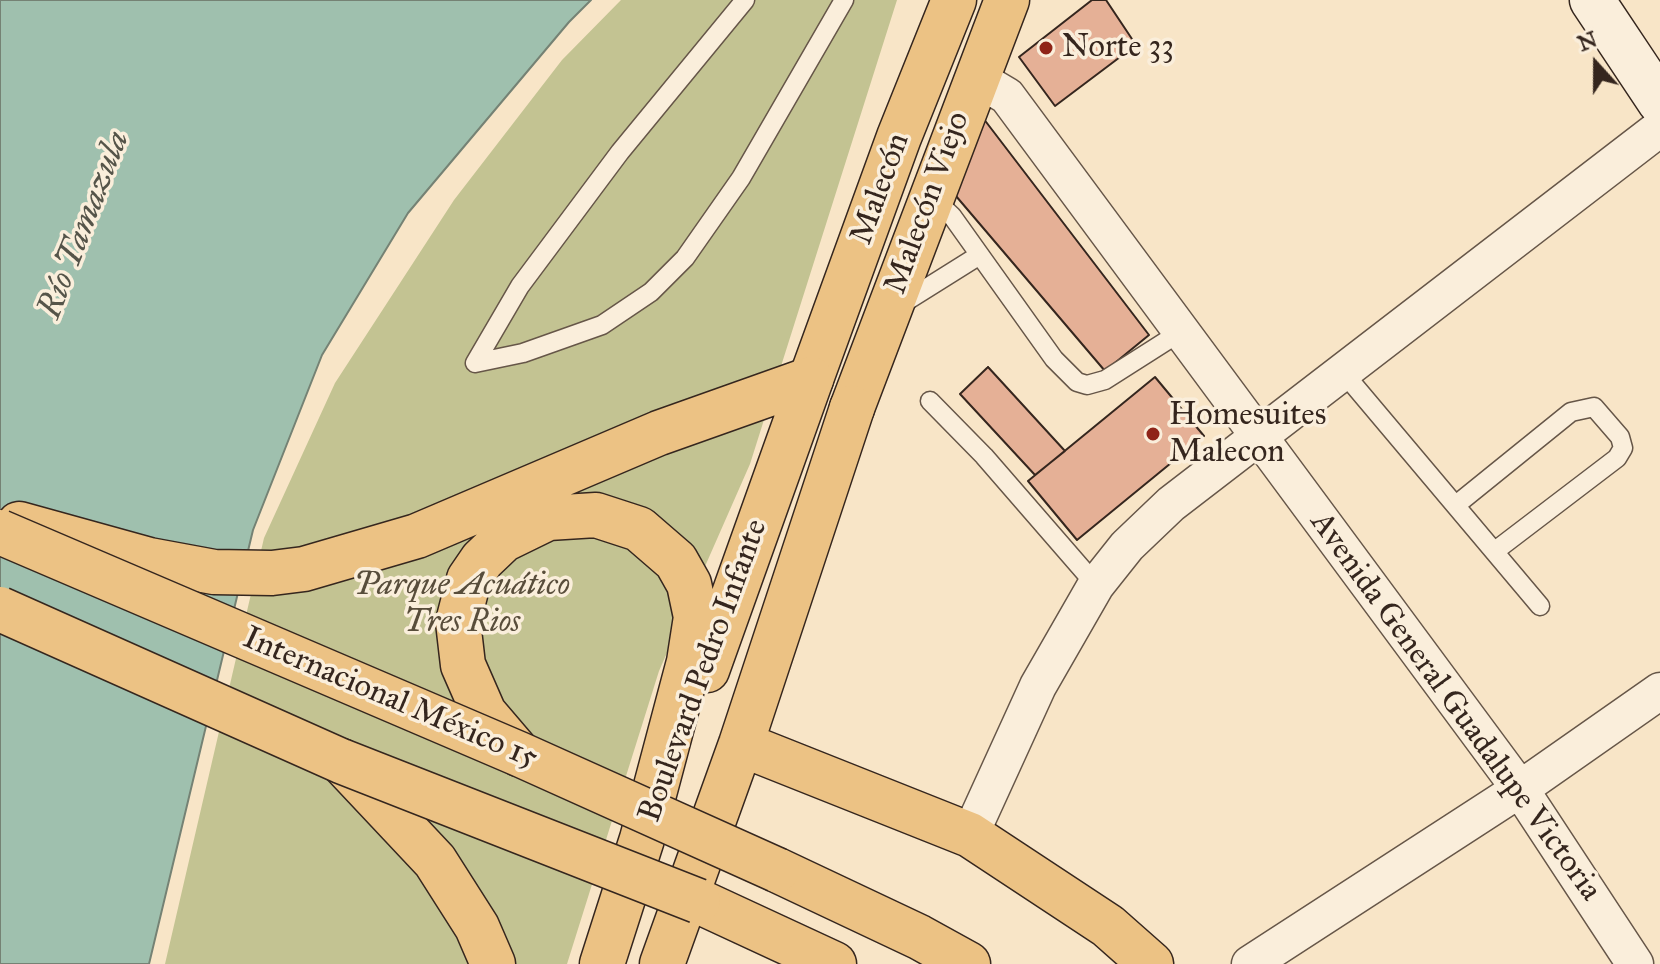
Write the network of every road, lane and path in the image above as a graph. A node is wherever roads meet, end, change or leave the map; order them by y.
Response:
1 (745, 0) edge
2 (844, 0) edge
3 (954, 0) edge
4 (1007, 0) edge
5 (1592, 0) edge
6 (975, 77) junction
7 (1660, 102) edge
8 (1660, 128) edge
9 (930, 197) junction
10 (978, 256) junction
11 (885, 319) junction
12 (1182, 331) junction
13 (1342, 371) junction
14 (799, 382) junction
15 (930, 401) dead end
16 (852, 408) joint
17 (1259, 436) junction
18 (1456, 505) junction
19 (0, 519) edge
20 (0, 532) edge
21 (1495, 551) junction
22 (1096, 585) junction
23 (1540, 606) dead end
24 (0, 609) edge
25 (1660, 691) edge
26 (741, 744) junction
27 (519, 754) junction
28 (341, 761) junction
29 (1520, 789) junction
30 (970, 835) junction
31 (642, 839) junction
32 (629, 899) junction
33 (821, 958) edge
34 (493, 964) edge
35 (602, 964) edge
36 (627, 964) edge
37 (662, 964) edge
38 (968, 964) edge
39 (1151, 964) edge
40 (1250, 964) edge
41 (1635, 964) edge

1 - 2 lane
3 - 14 main road, Malecón
4 - 6 main road, Malecón Viejo
5 - 7 main road
6 - 9 main road, Malecón Viejo
6 - 12 street, Avenida General Guadalupe Victoria
8 - 13 street
9 - 10 lane
9 - 11 main road, Malecón Viejo
10 - 11 lane
10 - 12 lane
11 - 16 main road, Malecón Viejo
12 - 17 street, Avenida General Guadalupe Victoria
13 - 17 street
13 - 18 lane
14 - 19 main road
14 - 31 main road, Boulevard Pedro Infante
15 - 22 lane
16 - 26 main road, Boulevard Pedro Infante
17 - 22 street
17 - 29 street, Avenida General Guadalupe Victoria
18 - 21 lane
18 - 21 lane
20 - 27 main road, Internacional México 15, bridge
21 - 23 lane
22 - 30 street
24 - 28 main road, bridge
25 - 29 street
26 - 30 main road
26 - 37 main road, Boulevard Pedro Infante
27 - 31 main road
27 - 38 main road, Internacional México 15, bridge
28 - 33 main road, bridge
28 - 34 main road
29 - 40 street
29 - 41 street, Avenida General Guadalupe Victoria
30 - 39 main road
31 - 32 main road, Boulevard Pedro Infante
32 - 35 main road, Boulevard Pedro Infante
32 - 36 main road

